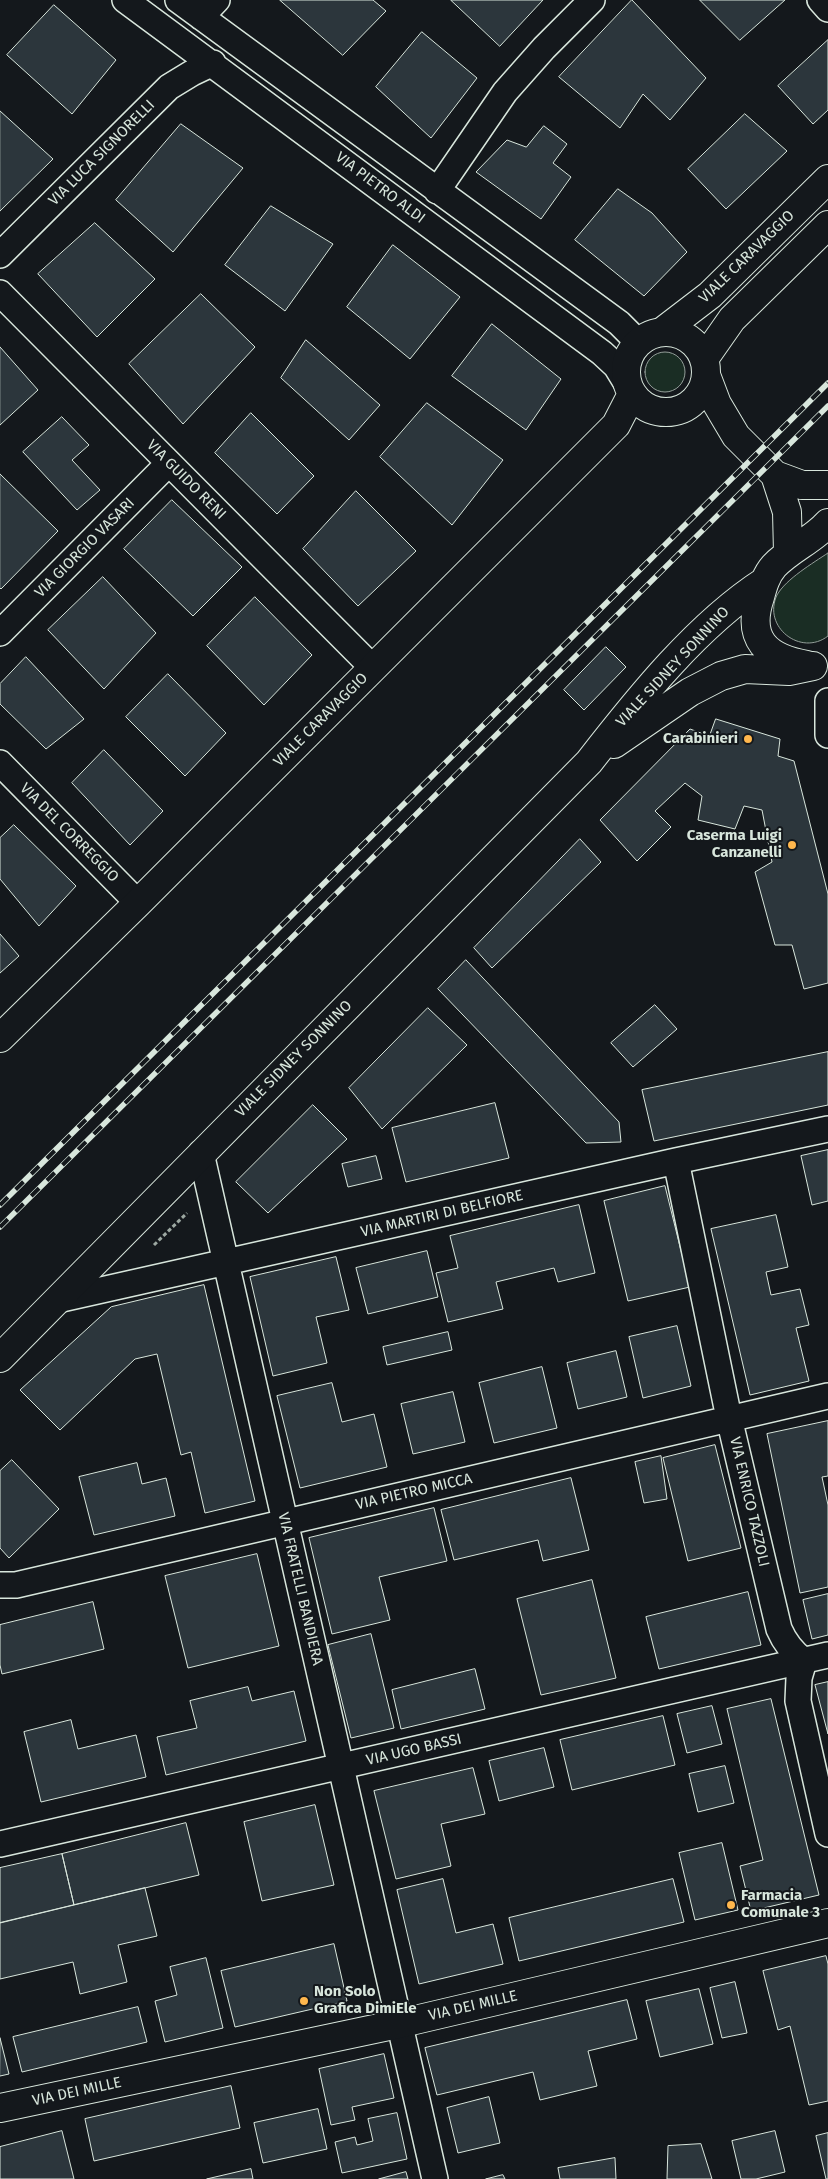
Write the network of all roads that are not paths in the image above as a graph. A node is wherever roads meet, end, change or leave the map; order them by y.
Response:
1 (125, 0) edge
2 (178, 0) edge
3 (592, 0) edge
4 (820, 0) edge
5 (210, 9) edge
6 (828, 9) edge
7 (213, 63) junction
8 (828, 179) edge
9 (437, 191) junction
10 (828, 225) edge
11 (0, 255) edge
12 (0, 293) edge
13 (663, 331) junction
14 (638, 342) junction
15 (705, 367) junction
16 (630, 389) junction
17 (675, 411) junction
18 (736, 436) junction
19 (169, 463) junction
20 (775, 475) junction
21 (828, 485) edge
22 (828, 523) edge
23 (788, 553) junction
24 (765, 581) junction
25 (0, 633) edge
26 (821, 664) edge
27 (372, 667) junction
28 (828, 701) edge
29 (828, 735) edge
30 (589, 762) junction
31 (0, 763) edge
32 (138, 903) junction
33 (0, 1038) edge
34 (828, 1129) edge
35 (201, 1153) junction
36 (676, 1161) junction
37 (226, 1263) junction
38 (57, 1300) junction
39 (0, 1358) edge
40 (828, 1396) edge
41 (729, 1418) junction
42 (284, 1522) junction
43 (0, 1585) edge
44 (816, 1658) edge
45 (340, 1766) junction
46 (828, 1834) edge
47 (0, 1844) edge
48 (828, 1923) edge
49 (398, 2024) junction
50 (0, 2108) edge
51 (434, 2179) edge

1 - 7 street, VIA PIETRO ALDI
2 - 5 street, VIA PIETRO ALDI
3 - 9 street
4 - 6 street
5 - 9 street, VIA PIETRO ALDI
7 - 11 street, VIA LUCA SIGNORELLI
7 - 16 street, VIA PIETRO ALDI
8 - 13 street, VIALE CARAVAGGIO
9 - 14 street, VIA PIETRO ALDI
10 - 15 street
12 - 19 street, VIA GUIDO RENI
13 - 14 street, VIALE CARAVAGGIO
13 - 15 street
14 - 16 street, VIALE CARAVAGGIO
15 - 17 street
15 - 18 street
16 - 17 street
16 - 27 street, VIALE CARAVAGGIO
17 - 18 street
18 - 20 street
19 - 25 street, VIA GIORGIO VASARI
19 - 27 street, VIA GUIDO RENI
20 - 21 street
20 - 23 street
22 - 23 street
23 - 24 street
24 - 26 street
24 - 30 street, VIALE SIDNEY SONNINO
26 - 30 street, VIALE SIDNEY SONNINO
27 - 32 street, VIALE CARAVAGGIO
28 - 29 street
30 - 35 street, VIALE SIDNEY SONNINO
31 - 32 street, VIA DEL CORREGGIO
32 - 33 street, VIALE CARAVAGGIO
34 - 36 street, VIA MARTIRI DI BELFIORE
35 - 37 street, VIA FRATELLI BANDIERA
35 - 38 street, VIALE SIDNEY SONNINO
36 - 37 street, VIA MARTIRI DI BELFIORE
36 - 41 street, VIA ENRICO TAZZOLI
37 - 38 street, VIA MARTIRI DI BELFIORE
37 - 42 street, VIA FRATELLI BANDIERA
38 - 39 street, VIALE SIDNEY SONNINO
40 - 41 street, VIA PIETRO MICCA
41 - 42 street, VIA PIETRO MICCA
41 - 44 street, VIA ENRICO TAZZOLI
42 - 43 street, VIA PIETRO MICCA
42 - 45 street, VIA FRATELLI BANDIERA
44 - 45 street, VIA UGO BASSI
44 - 46 street
45 - 47 street, VIA UGO BASSI
45 - 49 street, VIA FRATELLI BANDIERA
48 - 49 street, VIA DEI MILLE
49 - 50 street, VIA DEI MILLE
49 - 51 street, VIA FRATELLI BANDIERA

